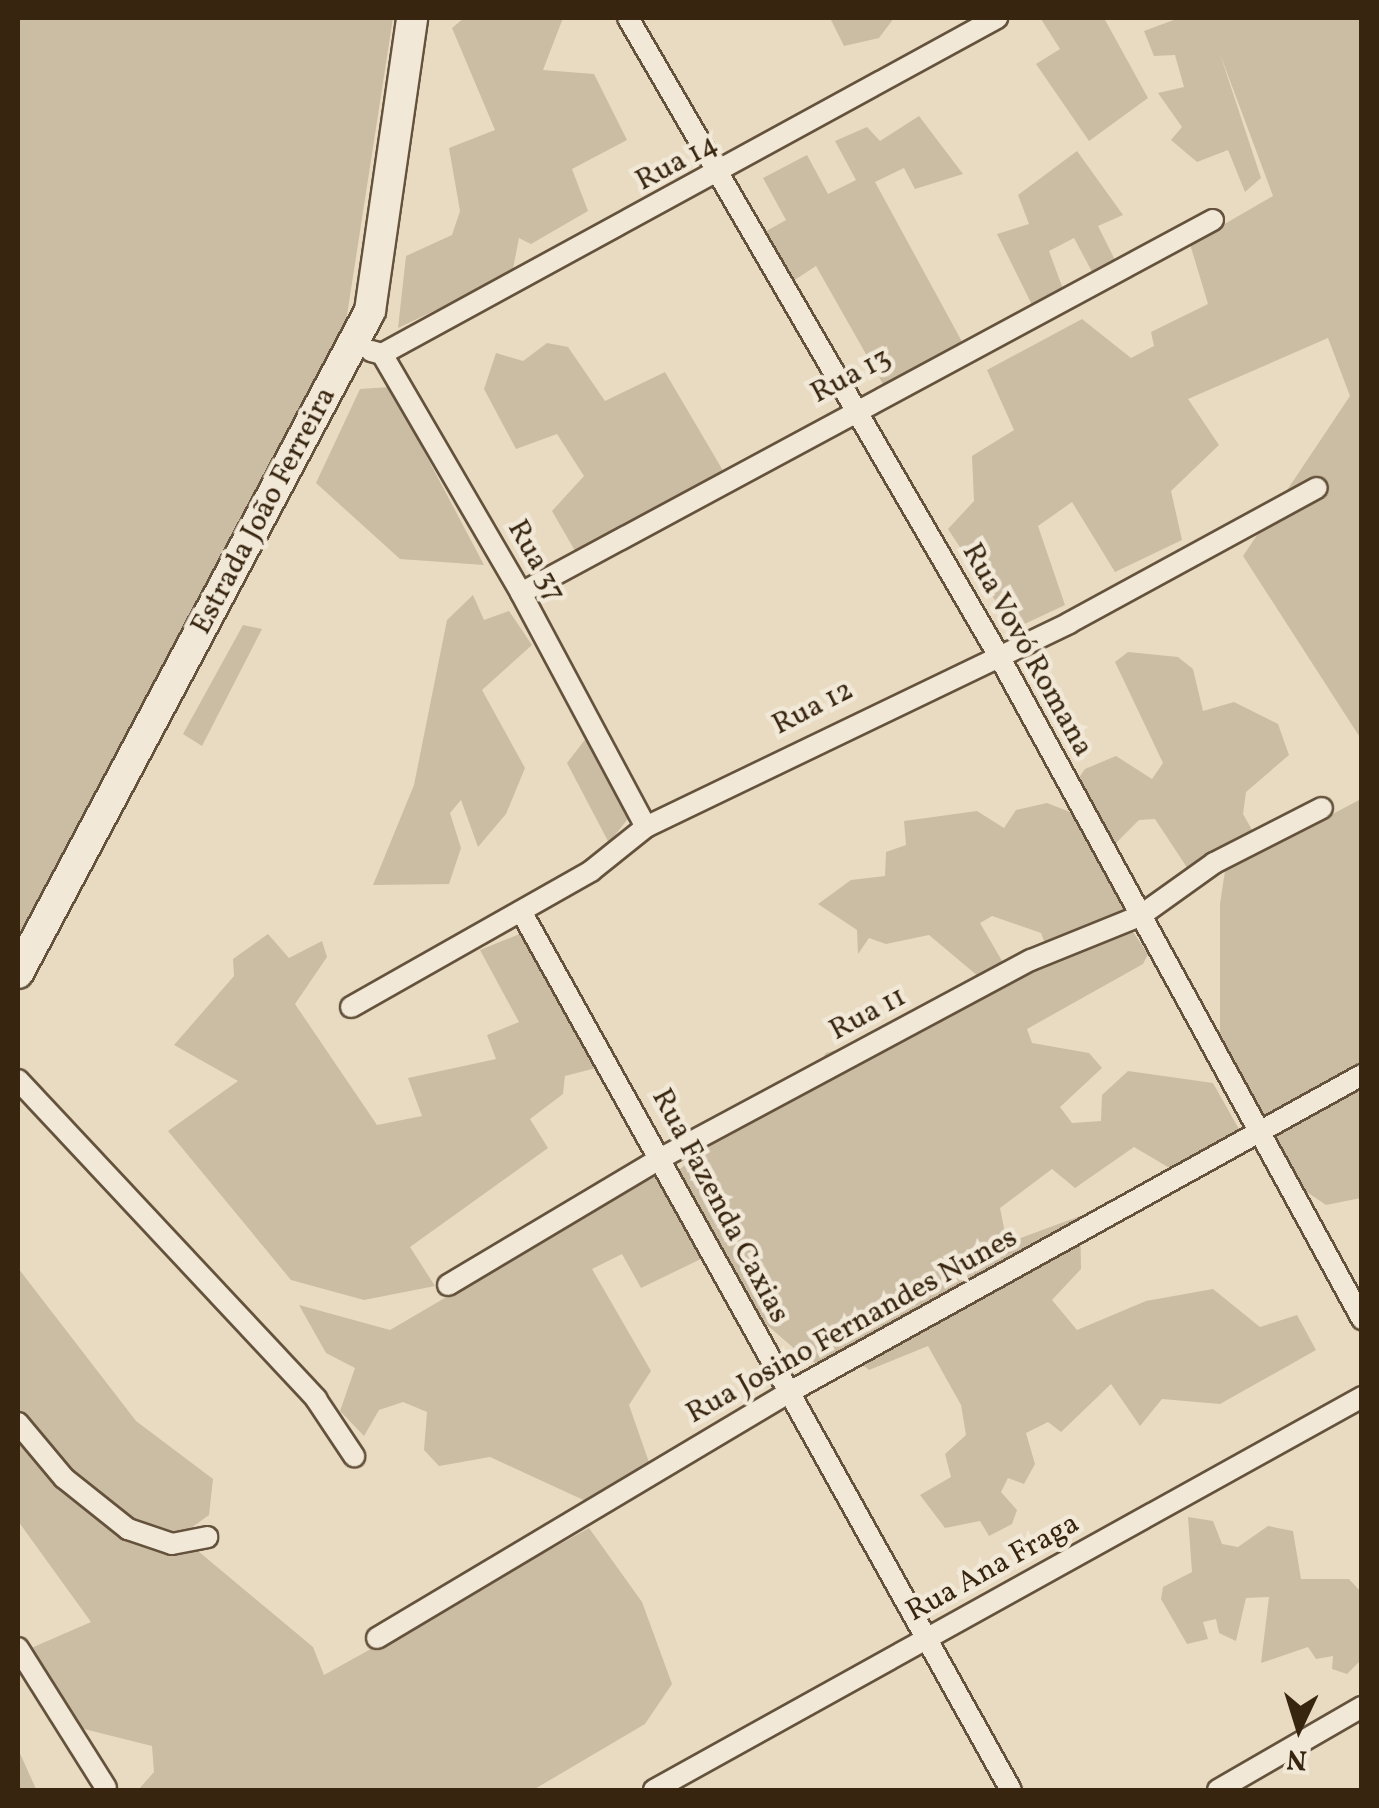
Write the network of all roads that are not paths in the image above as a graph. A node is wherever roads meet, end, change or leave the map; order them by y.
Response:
1 (628, 18) edge
2 (997, 18) edge
3 (419, 22) edge
4 (717, 177) junction
5 (1213, 220) dead end
6 (368, 349) junction
7 (852, 409) junction
8 (1317, 488) dead end
9 (521, 593) junction
10 (1000, 658) junction
11 (1322, 808) dead end
12 (646, 827) junction
13 (522, 912) junction
14 (1140, 916) junction
15 (18, 973) edge
16 (352, 1007) dead end
17 (1362, 1076) edge
18 (18, 1080) edge
19 (1258, 1134) junction
20 (662, 1156) junction
21 (448, 1284) dead end
22 (1362, 1319) edge
23 (786, 1394) junction
24 (1362, 1397) edge
25 (18, 1424) edge
26 (354, 1456) dead end
27 (206, 1537) dead end
28 (378, 1638) dead end
29 (927, 1639) junction
30 (18, 1648) edge
31 (1362, 1707) edge
32 (106, 1788) dead end
33 (654, 1790) edge
34 (1011, 1790) edge
35 (1218, 1790) edge

1 - 4 street, Rua Vovó Romana
2 - 4 street, Rua 14
3 - 6 street, Estrada João Ferreira
4 - 6 street, Rua 14
4 - 7 street, Rua Vovó Romana
5 - 7 street, Rua 13
6 - 9 street, Rua 37
6 - 15 street, Estrada João Ferreira
7 - 9 street, Rua 13
7 - 10 street, Rua Vovó Romana
8 - 10 street, Rua 12
9 - 12 street, Rua 37
10 - 12 street, Rua 12
10 - 14 street, Rua Vovó Romana
11 - 14 street, Rua 11
12 - 13 street, Rua 12
13 - 16 street, Rua 12
13 - 20 street, Rua Fazenda Caxias
14 - 19 street, Rua Vovó Romana
14 - 20 street, Rua 11
17 - 19 street, Rua Josino Fernandes Nunes
18 - 26 street
19 - 22 street, Rua Vovó Romana
19 - 23 street, Rua Josino Fernandes Nunes
20 - 21 street, Rua 11
20 - 23 street, Rua Fazenda Caxias
23 - 28 street, Rua Josino Fernandes Nunes
23 - 29 street, Rua Fazenda Caxias
24 - 29 street, Rua Ana Fraga
25 - 27 street
29 - 33 street, Rua Ana Fraga
29 - 34 street, Rua Fazenda Caxias
30 - 32 street
31 - 35 street

